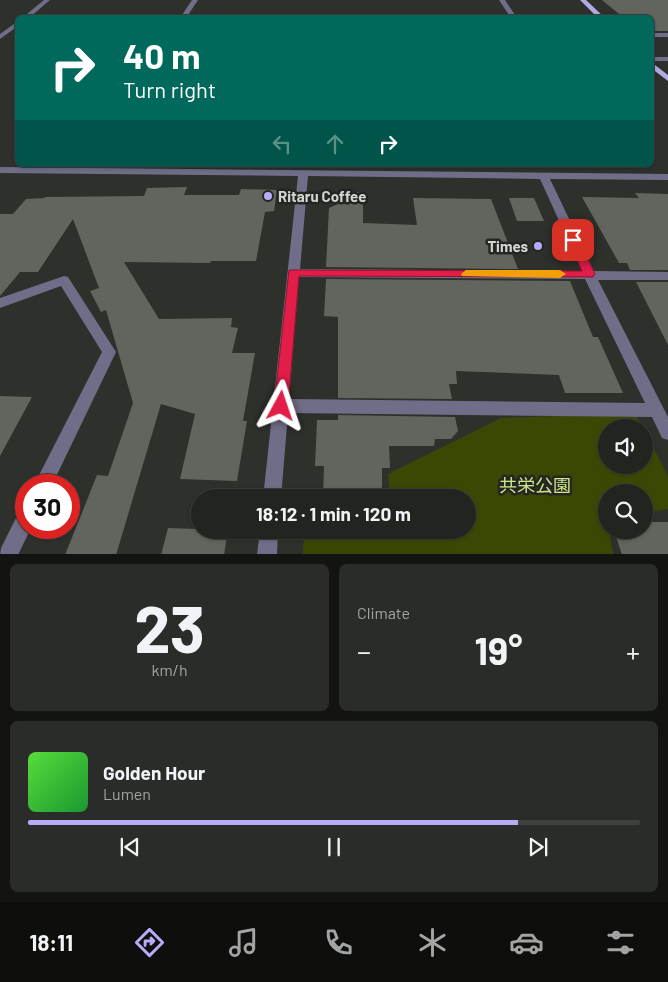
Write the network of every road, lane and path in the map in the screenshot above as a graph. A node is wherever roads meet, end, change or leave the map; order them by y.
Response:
1 (48, 0) edge
2 (194, 0) edge
3 (502, 0) edge
4 (583, 0) edge
5 (29, 15) edge
6 (185, 15) edge
7 (512, 15) edge
8 (599, 15) edge
9 (9, 23) dead end
10 (15, 23) edge
11 (15, 25) edge
12 (654, 27) edge
13 (668, 27) edge
14 (0, 30) edge
15 (8, 30) junction
16 (15, 30) edge
17 (654, 35) edge
18 (668, 35) edge
19 (0, 37) edge
20 (654, 59) edge
21 (668, 59) edge
22 (654, 69) edge
23 (668, 80) edge
24 (43, 168) edge
25 (0, 170) edge
26 (303, 173) junction
27 (544, 176) junction
28 (668, 177) edge
29 (293, 272) junction
30 (589, 274) junction
31 (668, 276) edge
32 (0, 303) edge
33 (281, 406) junction
34 (656, 410) junction
35 (668, 434) edge
36 (48, 474) edge
37 (273, 489) edge
38 (16, 539) edge
39 (268, 539) edge
40 (8, 554) edge
41 (267, 554) edge

1 - 5 street
2 - 6 street
3 - 7 street
4 - 8 main road
9 - 10 street
11 - 15 street
12 - 13 street
14 - 15 street
15 - 16 street
15 - 19 street
17 - 18 street
20 - 21 street
22 - 23 main road
24 - 25 street
24 - 26 street
26 - 27 street
26 - 29 street
27 - 28 street
27 - 30 street
29 - 30 street
29 - 33 street
30 - 31 street
30 - 34 street
32 - 36 street
33 - 34 street
33 - 37 street
34 - 35 street
38 - 40 street
39 - 41 street

